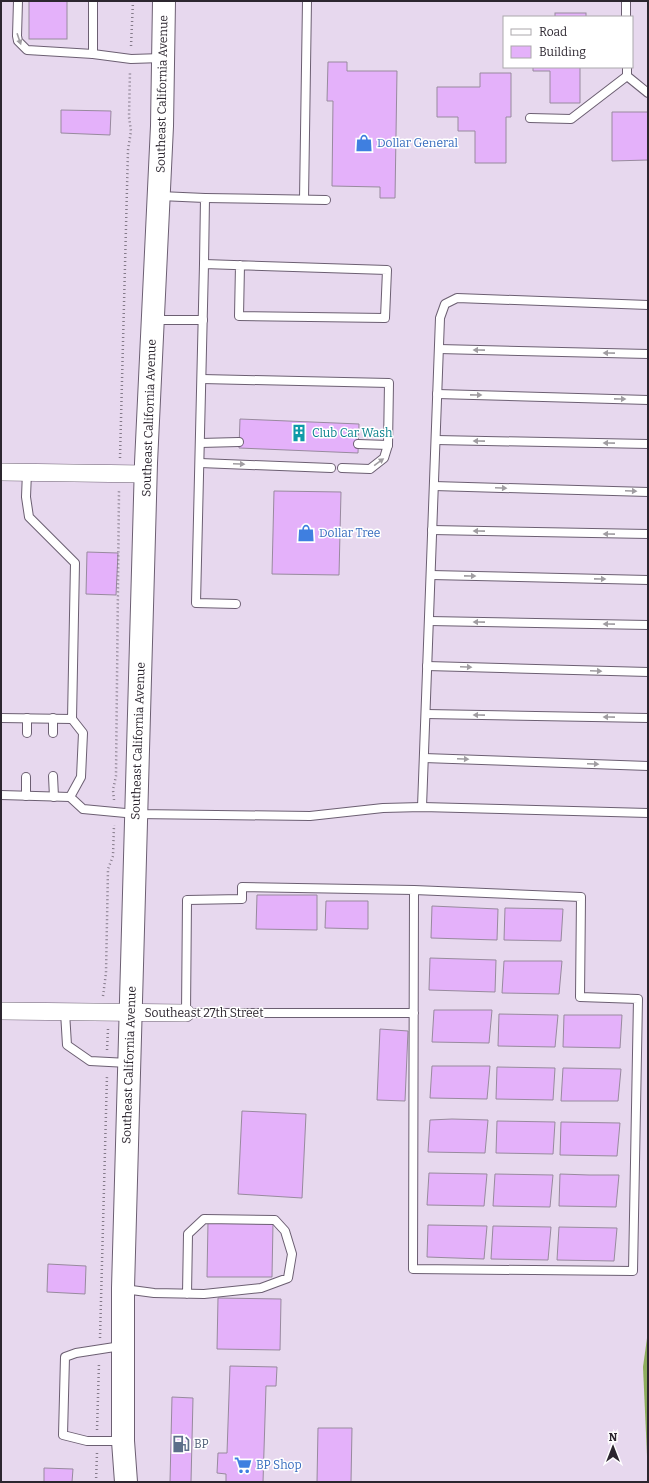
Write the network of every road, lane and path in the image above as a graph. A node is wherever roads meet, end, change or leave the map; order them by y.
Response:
1 (18, 1) edge
2 (93, 1) edge
3 (132, 1) edge
4 (164, 1) edge
5 (307, 1) edge
6 (626, 1) edge
7 (626, 16) edge
8 (93, 54) junction
9 (163, 58) junction
10 (131, 59) junction
11 (627, 68) edge
12 (627, 76) junction
13 (648, 93) edge
14 (530, 118) dead end
15 (159, 196) junction
16 (205, 198) junction
17 (304, 199) junction
18 (326, 200) dead end
19 (204, 264) junction
20 (240, 265) junction
21 (648, 305) edge
22 (153, 320) junction
23 (203, 320) junction
24 (439, 349) junction
25 (648, 354) edge
26 (202, 379) junction
27 (437, 394) junction
28 (648, 400) edge
29 (436, 440) junction
30 (200, 442) junction
31 (239, 442) dead end
32 (358, 444) dead end
33 (648, 444) edge
34 (388, 445) junction
35 (200, 463) junction
36 (331, 468) dead end
37 (342, 468) dead end
38 (1, 472) edge
39 (27, 472) junction
40 (119, 473) junction
41 (146, 474) junction
42 (434, 486) junction
43 (648, 492) edge
44 (432, 530) junction
45 (648, 534) edge
46 (431, 575) junction
47 (648, 580) edge
48 (236, 604) dead end
49 (429, 621) junction
50 (648, 625) edge
51 (428, 666) junction
52 (648, 672) edge
53 (426, 714) junction
54 (1, 718) edge
55 (27, 718) junction
56 (53, 718) junction
57 (648, 718) edge
58 (72, 719) junction
59 (27, 733) dead end
60 (53, 733) dead end
61 (424, 758) junction
62 (648, 766) edge
63 (53, 776) dead end
64 (26, 777) dead end
65 (1, 795) edge
66 (26, 796) junction
67 (54, 797) junction
68 (70, 797) junction
69 (422, 807) junction
70 (114, 811) junction
71 (648, 813) edge
72 (136, 814) junction
73 (414, 890) junction
74 (1, 1011) edge
75 (65, 1012) junction
76 (105, 1012) junction
77 (131, 1012) junction
78 (186, 1013) junction
79 (414, 1013) junction
80 (107, 1061) junction
81 (129, 1063) junction
82 (123, 1288) junction
83 (187, 1294) junction
84 (122, 1346) junction
85 (99, 1350) junction
86 (97, 1441) junction
87 (122, 1441) junction
88 (96, 1482) edge
89 (126, 1482) edge

1 -> 8 lane
2 - 8 lane
3 - 10 path
4 - 9 main road, Southeast California Avenue
5 - 17 lane
6 - 7 lane
8 - 10 lane
9 - 10 lane
9 - 15 main road, Southeast California Avenue
10 - 40 path
11 - 12 lane
12 - 13 lane
12 - 14 lane
15 - 16 lane
15 - 22 main road, Southeast California Avenue
16 - 17 lane
16 - 19 lane
17 - 18 lane
19 - 20 lane
19 - 23 lane
20 - 20 lane
21 - 24 lane
22 - 23 lane
22 - 41 main road, Southeast California Avenue
23 - 26 lane
25 -> 24 lane
24 - 27 lane
26 - 30 lane
26 - 34 lane
27 -> 28 lane
27 - 29 lane
33 -> 29 lane
29 - 42 lane
30 - 31 lane
30 - 35 lane
32 - 34 lane
37 -> 34 lane
35 -> 36 lane
35 - 48 lane
38 - 39 street
39 - 40 street
39 - 58 lane
40 - 41 street
40 - 70 path
41 - 72 main road, Southeast California Avenue
42 -> 43 lane
42 - 44 lane
45 -> 44 lane
44 - 46 lane
46 -> 47 lane
46 - 49 lane
50 -> 49 lane
49 - 51 lane
51 -> 52 lane
51 - 53 lane
57 -> 53 lane
53 - 61 lane
54 - 55 lane
55 - 56 lane
55 - 59 lane
56 - 58 lane
56 - 60 lane
58 - 68 lane
61 -> 62 lane
61 - 69 lane
63 - 67 lane
64 - 66 lane
65 - 66 lane
66 - 67 lane
67 - 68 lane
68 - 70 lane
69 - 71 lane
69 - 72 lane
70 - 72 lane
70 - 76 path
72 - 77 main road, Southeast California Avenue
73 - 78 lane
73 - 79 lane
73 - 79 lane
74 - 75 street, Southeast 27th Street
75 - 76 street, Southeast 27th Street
75 - 80 lane
76 - 77 street, Southeast 27th Street
76 - 80 path
77 - 78 street, Southeast 27th Street
77 - 81 main road, Southeast California Avenue
78 - 79 lane, Southeast 27th Street
80 - 81 lane
80 - 85 path
81 - 82 main road, Southeast California Avenue
82 - 83 lane
82 - 84 main road, Southeast California Avenue
83 - 83 lane
84 - 85 lane
84 - 87 main road, Southeast California Avenue
85 - 86 path
85 - 86 lane
86 - 87 lane
86 - 88 path
87 - 89 main road, Southeast California Avenue

